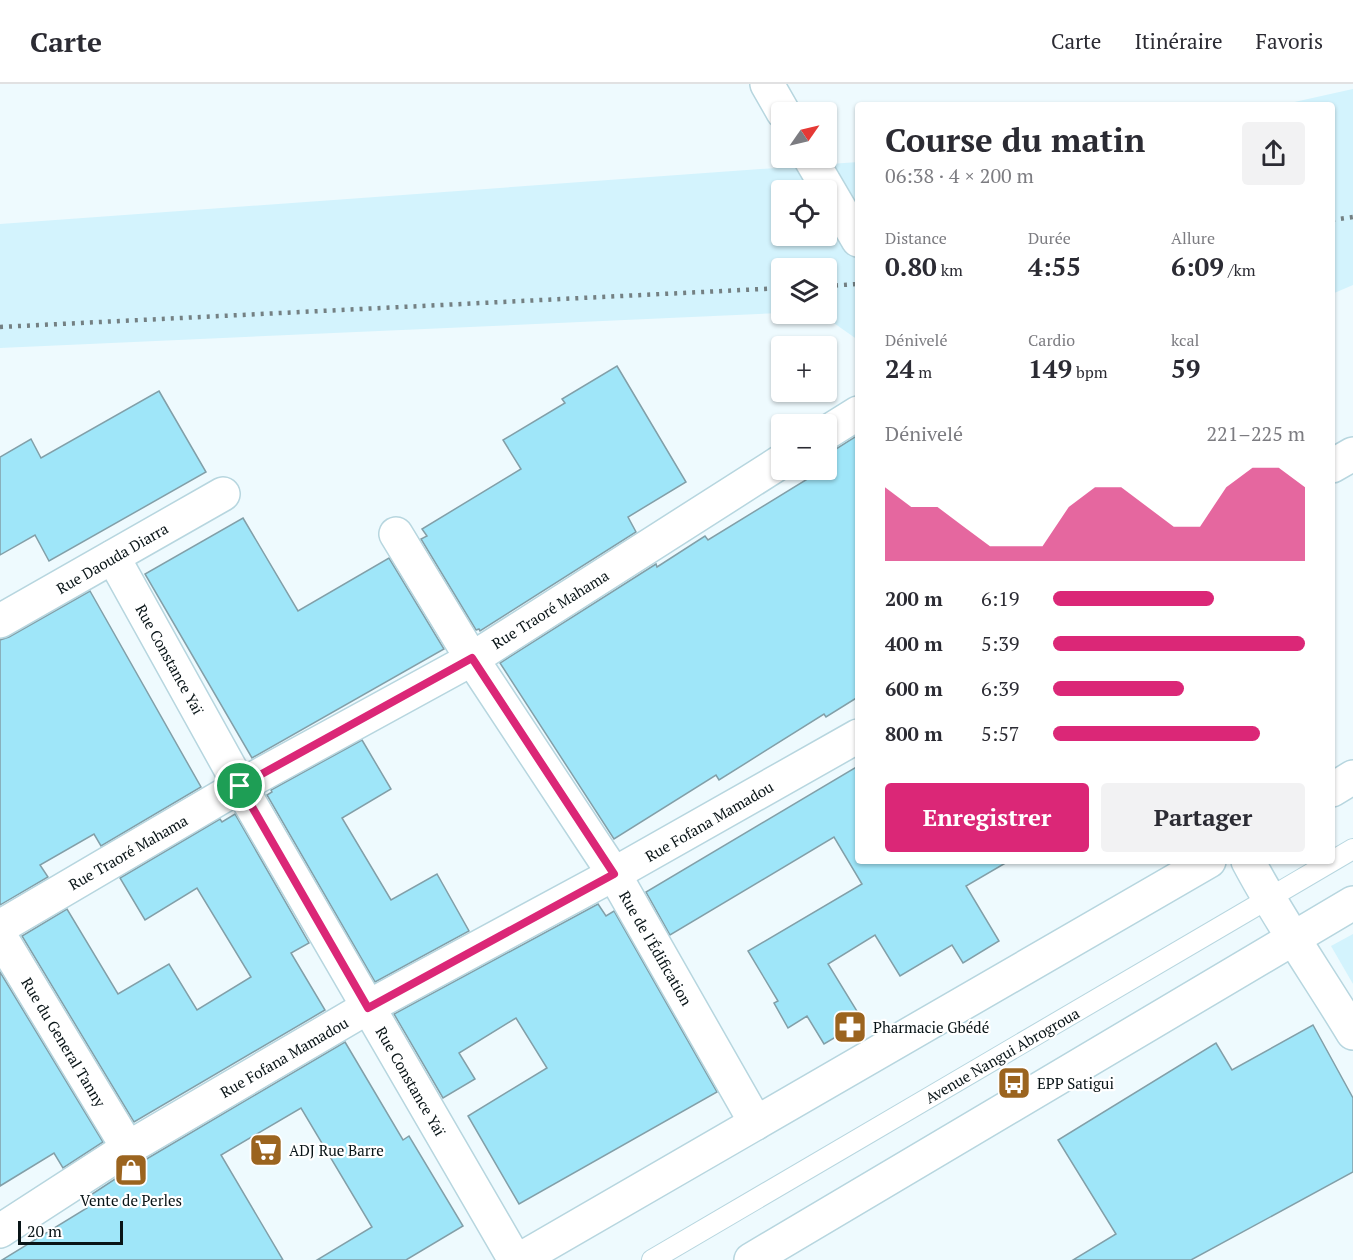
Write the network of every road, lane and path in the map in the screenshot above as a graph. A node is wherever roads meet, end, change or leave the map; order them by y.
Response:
1 (767, 84) edge
2 (777, 102) edge
3 (816, 168) edge
4 (855, 235) edge
5 (855, 415) edge
6 (837, 426) edge
7 (1353, 454) edge
8 (1335, 464) edge
9 (771, 468) edge
10 (223, 494) dead end
11 (396, 534) dead end
12 (113, 557) junction
13 (0, 621) edge
14 (472, 658) junction
15 (855, 738) edge
16 (1353, 777) edge
17 (240, 786) junction
18 (1335, 788) edge
19 (1353, 849) edge
20 (1335, 860) edge
21 (1204, 864) edge
22 (1250, 864) edge
23 (1328, 864) edge
24 (614, 874) junction
25 (1268, 899) junction
26 (1353, 903) edge
27 (0, 927) edge
28 (0, 936) edge
29 (1295, 938) junction
30 (368, 1008) junction
31 (1353, 1033) edge
32 (756, 1123) junction
33 (128, 1148) junction
34 (0, 1231) edge
35 (517, 1260) edge
36 (652, 1260) edge
37 (751, 1260) edge

1 - 2 street
3 - 4 street
5 - 6 street
7 - 8 street
9 - 14 street, Rue Traoré Mahama
10 - 12 street, Rue Daouda Diarra
11 - 14 street, Rue de l'Édification
12 - 13 street, Rue Daouda Diarra
12 - 17 street, Rue Constance Yaï
14 - 17 street, Rue Traoré Mahama
14 - 24 street, Rue de l'Édification
15 - 24 street, Rue Fofana Mamadou
16 - 18 street
17 - 27 street, Rue Traoré Mahama
17 - 30 street, Rue Constance Yaï
19 - 20 lane, Avenue Nangui Abrogroua
21 - 32 street
22 - 25 street
23 - 25 lane, Avenue Nangui Abrogroua
24 - 30 street, Rue Fofana Mamadou
24 - 32 street, Rue de l'Édification
25 - 29 street
25 - 36 lane, Avenue Nangui Abrogroua
26 - 29 street
28 - 33 street, Rue du General Tanny
29 - 31 street
29 - 37 street
30 - 33 street, Rue Fofana Mamadou
30 - 35 street, Rue Constance Yaï
32 - 35 street
33 - 34 street, Rue Fofana Mamadou

